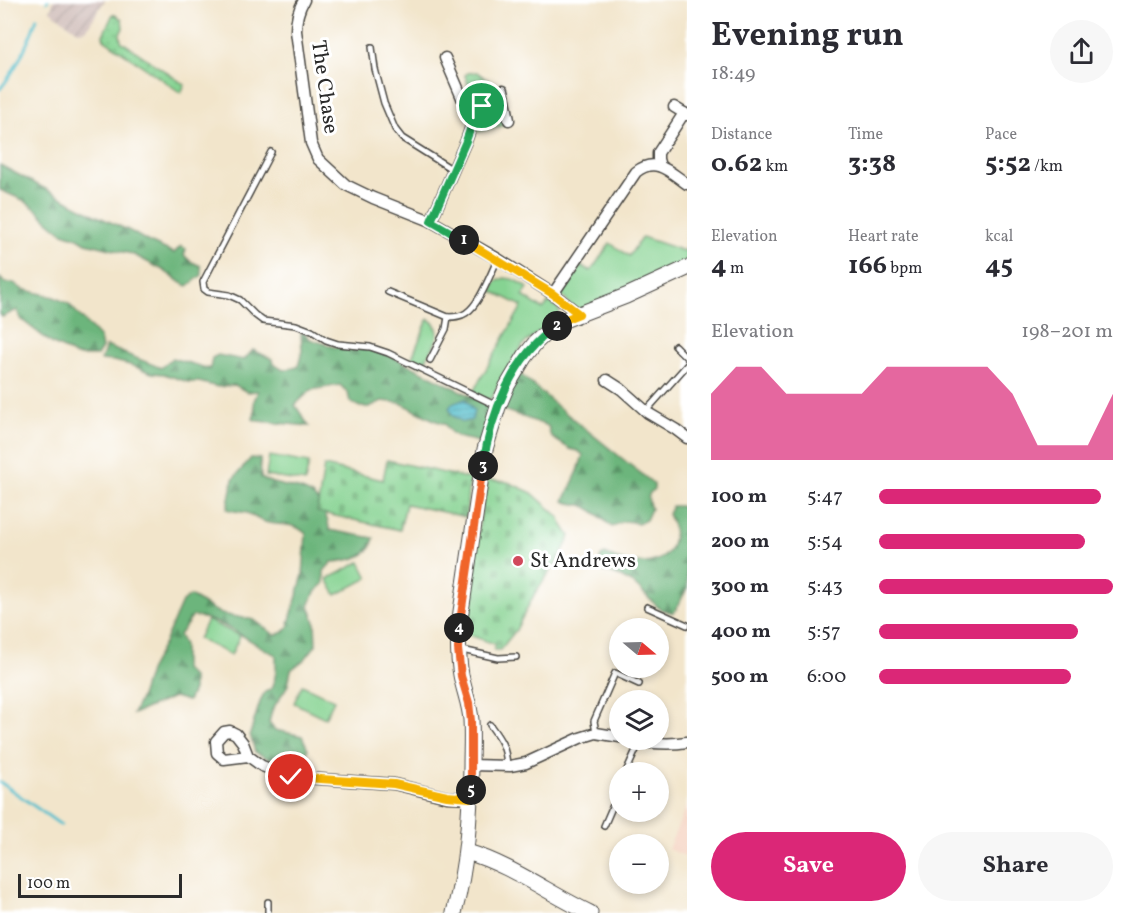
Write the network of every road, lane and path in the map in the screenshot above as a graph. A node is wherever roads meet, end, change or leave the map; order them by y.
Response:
1 (304, 0) edge
2 (372, 47) dead end
3 (445, 58) dead end
4 (674, 107) dead end
5 (478, 111) junction
6 (686, 114) edge
7 (509, 120) dead end
8 (271, 152) dead end
9 (660, 166) junction
10 (453, 170) junction
11 (687, 184) edge
12 (431, 221) junction
13 (498, 259) junction
14 (687, 268) edge
15 (387, 292) dead end
16 (553, 294) junction
17 (579, 314) junction
18 (448, 318) junction
19 (675, 346) dead end
20 (687, 358) edge
21 (430, 360) dead end
22 (687, 365) edge
23 (607, 380) dead end
24 (498, 407) junction
25 (646, 411) junction
26 (687, 438) edge
27 (647, 608) dead end
28 (687, 625) edge
29 (458, 649) junction
30 (516, 657) dead end
31 (639, 684) dead end
32 (490, 725) dead end
33 (596, 733) junction
34 (609, 736) edge
35 (669, 742) edge
36 (687, 742) edge
37 (248, 756) dead end
38 (471, 765) junction
39 (507, 766) junction
40 (470, 798) junction
41 (609, 814) edge
42 (604, 826) dead end
43 (466, 852) junction
44 (268, 902) dead end
45 (268, 913) edge
46 (454, 913) edge
47 (588, 913) edge

1 - 12 street, The Chase
2 - 10 lane
3 - 5 street
4 - 6 street
5 - 7 street
5 - 10 street
6 - 9 street
8 - 24 lane
9 - 11 street
9 - 16 street
10 - 12 street
12 - 13 street, The Chase
13 - 16 street, The Chase
13 - 18 lane
14 - 17 street
15 - 18 lane
16 - 17 street, The Chase
17 - 24 street
18 - 21 lane
19 - 20 lane
22 - 25 lane
23 - 25 street
24 - 29 street
25 - 26 street
27 - 28 lane
29 - 30 lane
29 - 38 street
31 - 33 lane
32 - 39 lane
33 - 34 street
33 - 39 street
35 - 36 street
37 - 40 street
38 - 39 street
38 - 40 street
40 - 43 street
41 - 42 lane
43 - 46 street
43 - 47 street
44 - 45 lane

